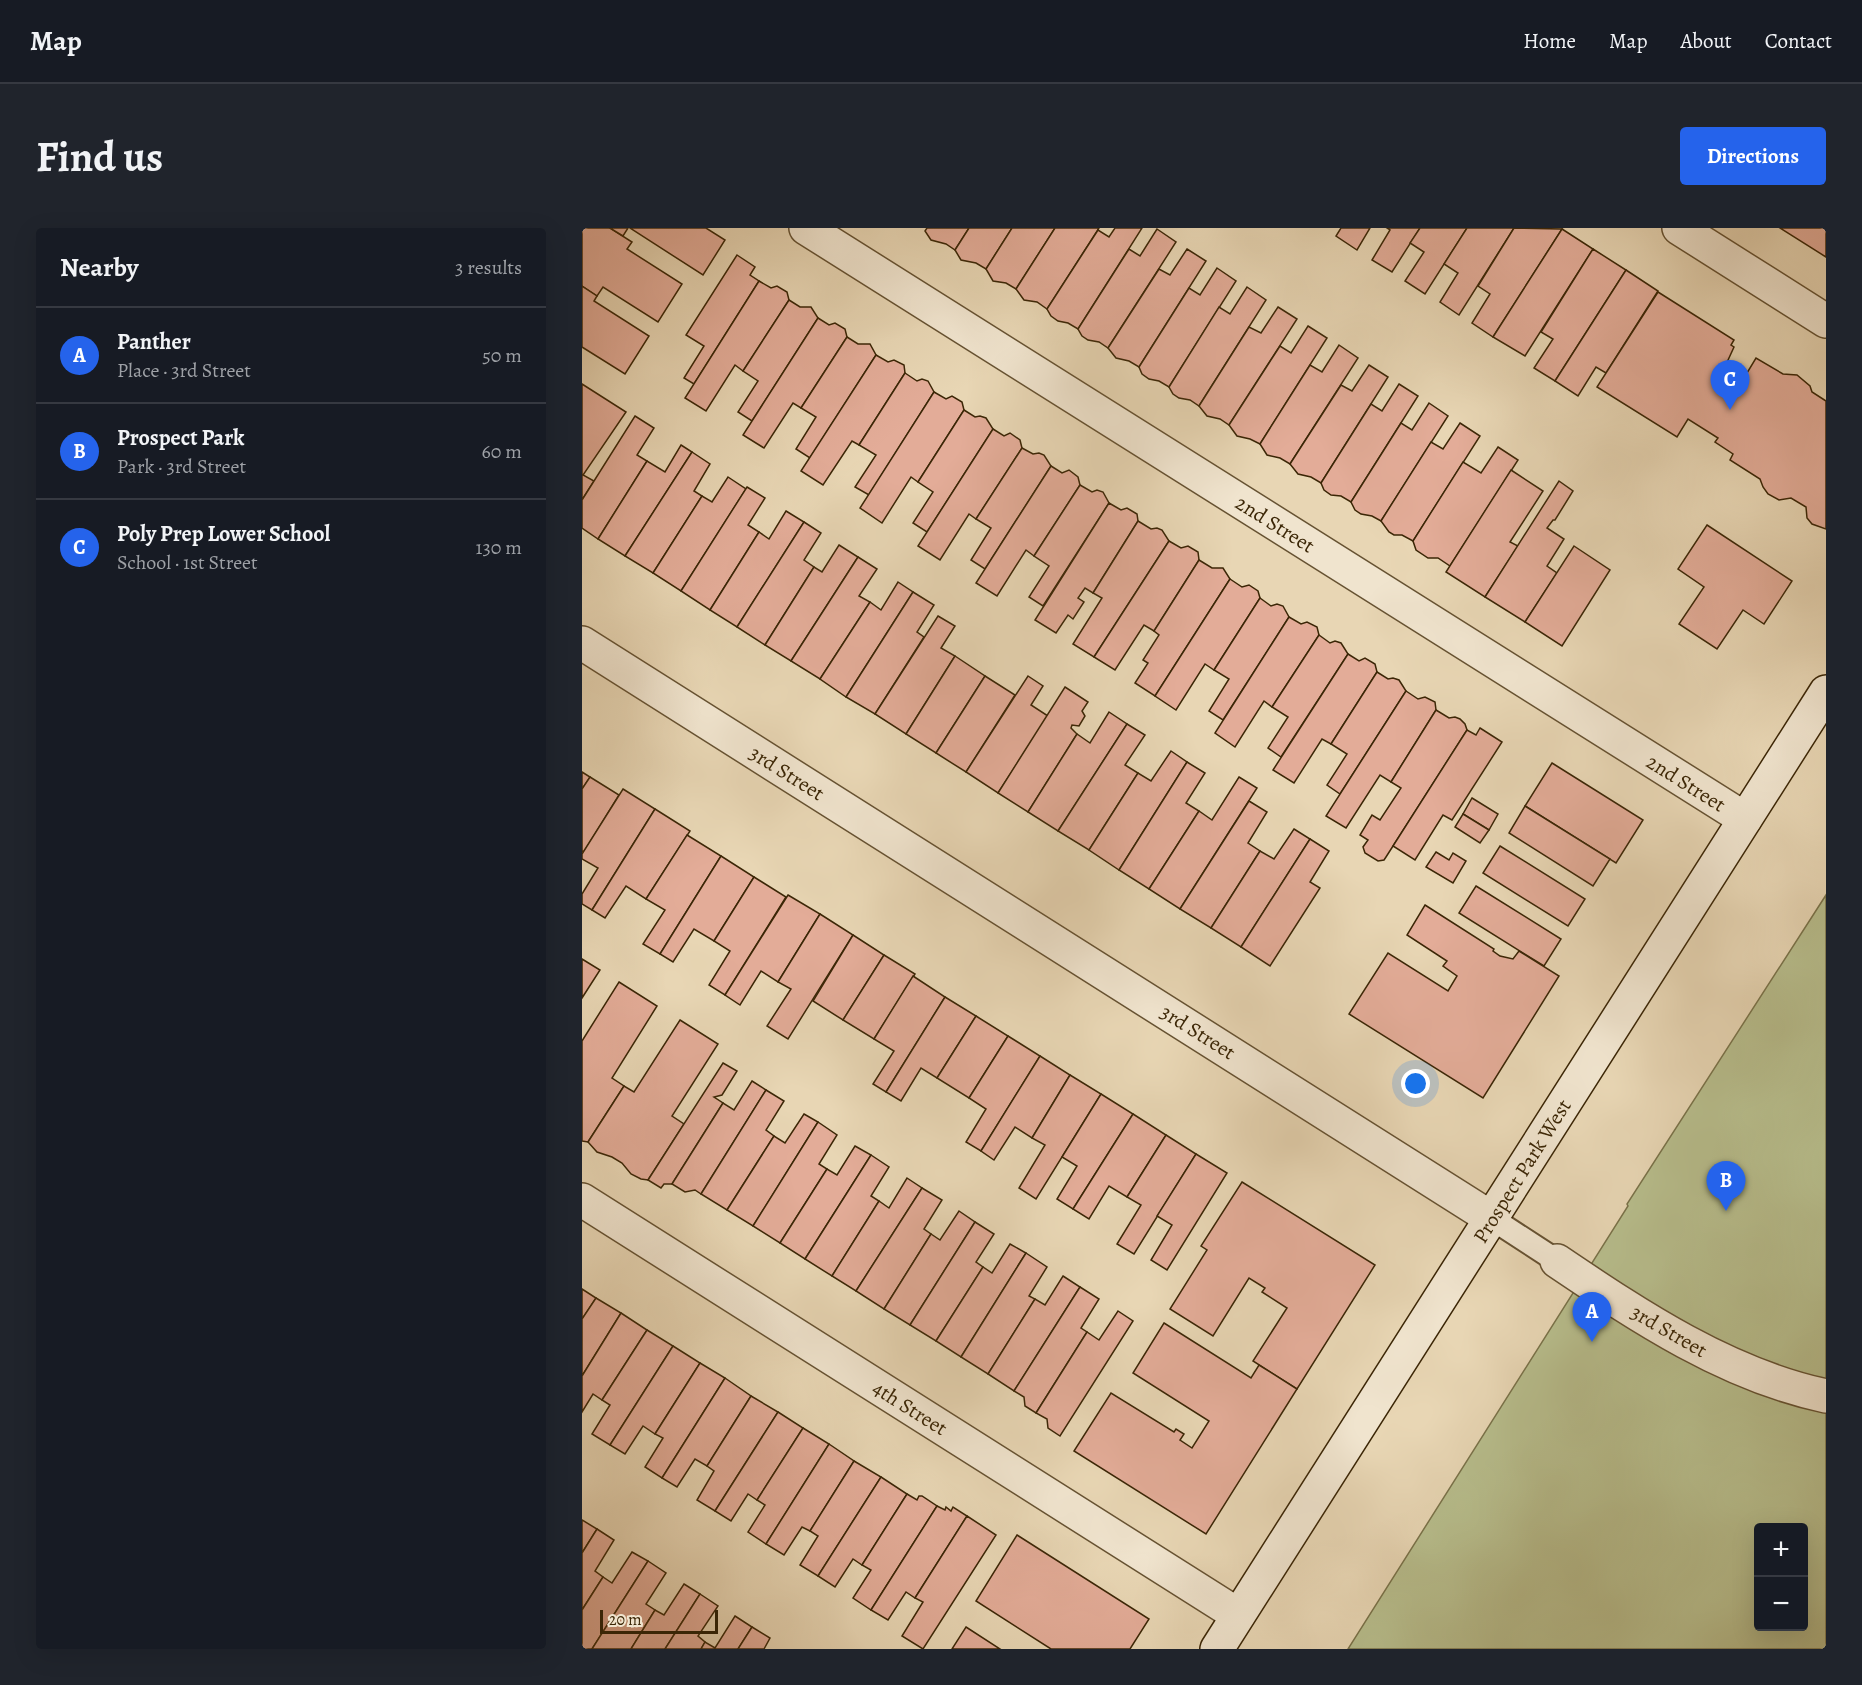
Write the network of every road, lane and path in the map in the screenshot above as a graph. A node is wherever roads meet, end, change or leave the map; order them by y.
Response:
1 (806, 228) edge
2 (1679, 228) edge
3 (1826, 321) edge
4 (582, 643) edge
5 (1826, 692) edge
6 (1745, 819) junction
7 (582, 1200) edge
8 (1491, 1218) junction
9 (1557, 1261) joint
10 (1826, 1396) edge
11 (1238, 1616) junction
12 (1217, 1649) edge

1 - 6 street, 2nd Street
2 - 3 street
4 - 8 street, 3rd Street
5 - 6 street, Prospect Park West
6 - 8 street, Prospect Park West
7 - 11 street, 4th Street
8 - 9 lane, 3rd Street
8 - 11 street, Prospect Park West
9 - 10 street, 3rd Street
11 - 12 street, Prospect Park West

